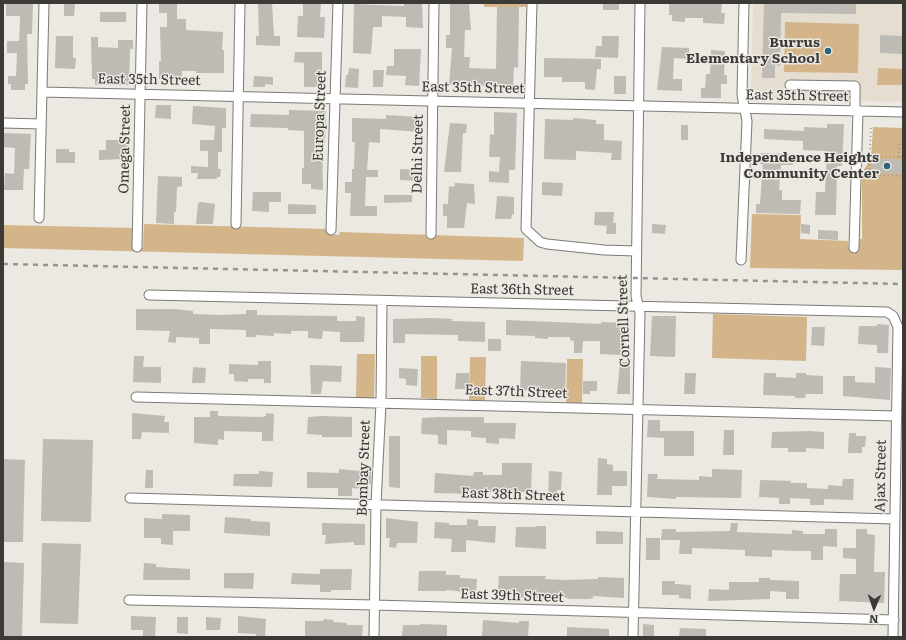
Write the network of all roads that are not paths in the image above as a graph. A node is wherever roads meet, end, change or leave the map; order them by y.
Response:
1 (44, 3) edge
2 (142, 3) edge
3 (240, 3) edge
4 (338, 3) edge
5 (434, 3) edge
6 (532, 3) edge
7 (640, 3) edge
8 (744, 3) edge
9 (790, 85) dead end
10 (42, 92) junction
11 (140, 94) junction
12 (238, 96) junction
13 (335, 99) junction
14 (432, 101) junction
15 (531, 103) junction
16 (637, 106) junction
17 (745, 109) junction
18 (856, 111) junction
19 (903, 112) edge
20 (3, 123) edge
21 (41, 124) junction
22 (39, 218) dead end
23 (236, 224) dead end
24 (331, 230) dead end
25 (431, 234) dead end
26 (137, 247) dead end
27 (854, 248) dead end
28 (636, 251) junction
29 (741, 260) dead end
30 (148, 295) dead end
31 (382, 301) junction
32 (638, 306) junction
33 (893, 316) joint
34 (900, 356) edge
35 (136, 397) dead end
36 (381, 403) junction
37 (639, 410) junction
38 (896, 416) junction
39 (899, 478) edge
40 (130, 498) dead end
41 (376, 504) junction
42 (636, 512) junction
43 (895, 519) junction
44 (129, 600) dead end
45 (898, 600) edge
46 (375, 606) junction
47 (634, 614) junction
48 (894, 620) junction
49 (374, 637) edge
50 (633, 637) edge
51 (893, 637) edge

1 - 10 street
2 - 11 street, Omega Street
3 - 12 street
4 - 13 street, Europa Street
5 - 14 street, Delhi Street
6 - 15 street
7 - 16 street, Cornell Street
8 - 17 street
9 - 18 street
10 - 11 street, East 35th Street
10 - 21 street
11 - 12 street, East 35th Street
11 - 26 street, Omega Street
12 - 13 street, East 35th Street
12 - 23 street
13 - 14 street, East 35th Street
13 - 24 street, Europa Street
14 - 15 street, East 35th Street
14 - 25 street, Delhi Street
15 - 16 street, East 35th Street
15 - 28 street
16 - 17 street, East 35th Street
16 - 28 street, Cornell Street
17 - 18 street, East 35th Street
17 - 29 street
18 - 19 street, East 35th Street
18 - 27 street
20 - 21 street
21 - 22 street
28 - 32 street, Cornell Street
30 - 31 street, East 36th Street
31 - 32 street, East 36th Street
31 - 36 street, Bombay Street
32 - 33 street, East 36th Street
32 - 37 street, Cornell Street
33 - 34 street, Ajax Street
34 - 38 street, Ajax Street
35 - 36 street, East 37th Street
36 - 37 street, East 37th Street
36 - 41 street, Bombay Street
37 - 38 street, East 37th Street
37 - 42 street, Cornell Street
38 - 39 street, Ajax Street
39 - 43 street, Ajax Street
40 - 41 street, East 38th Street
41 - 42 street, East 38th Street
41 - 46 street, Bombay Street
42 - 43 street, East 38th Street
42 - 47 street, Cornell Street
43 - 45 street, Ajax Street
44 - 46 street, East 39th Street
45 - 48 street, Ajax Street
46 - 47 street, East 39th Street
46 - 49 street, Bombay Street
47 - 48 street, East 39th Street
47 - 50 street, Cornell Street
48 - 51 street, Ajax Street

